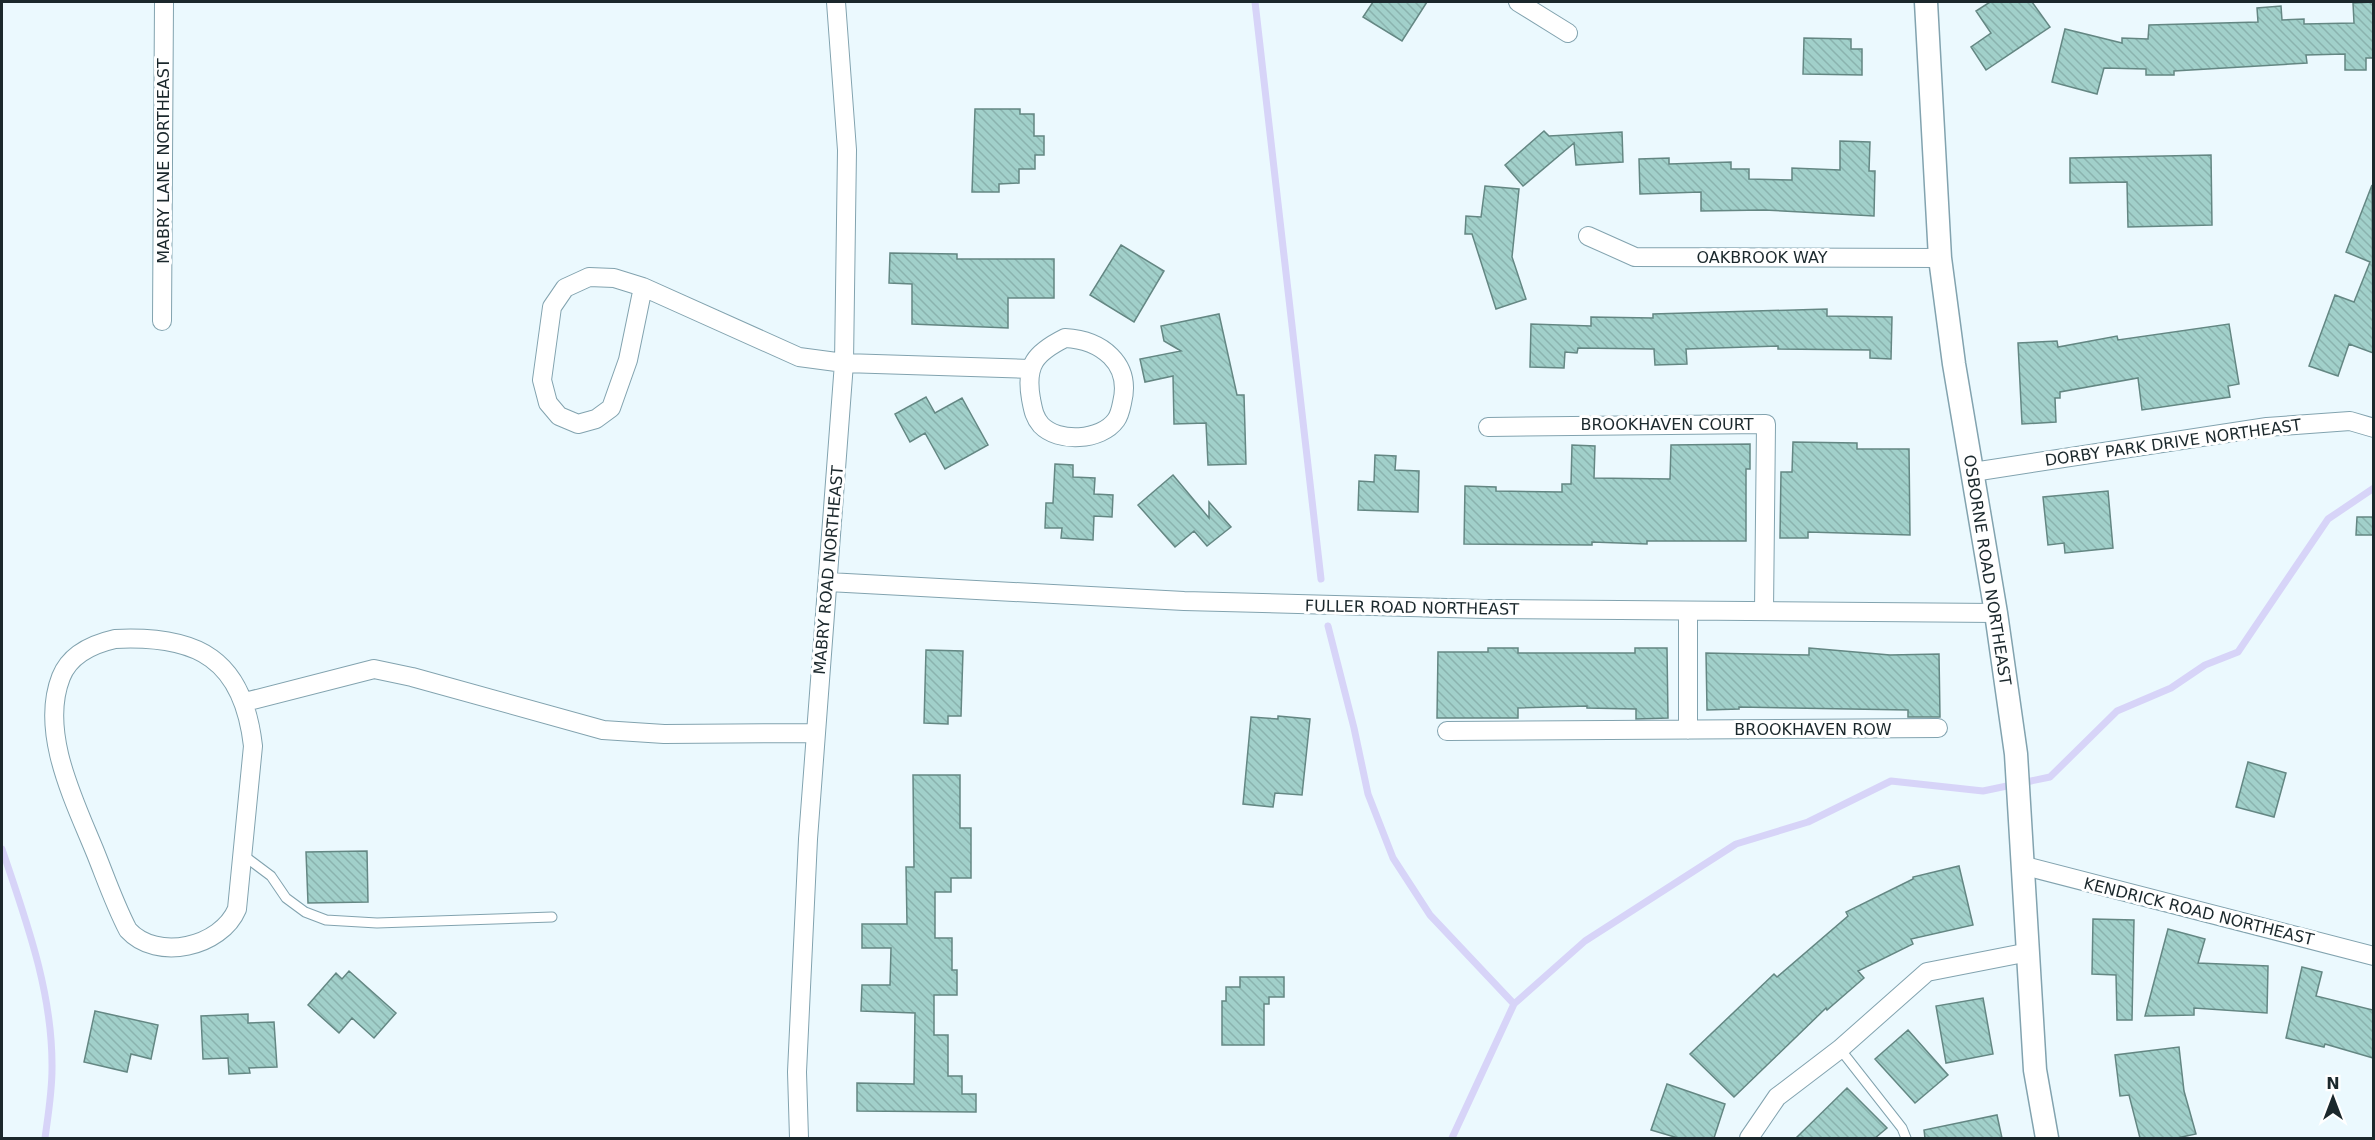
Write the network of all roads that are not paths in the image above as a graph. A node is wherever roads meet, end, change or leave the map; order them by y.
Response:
1 (164, 2) edge
2 (836, 2) edge
3 (1518, 2) edge
4 (1926, 2) edge
5 (1568, 33) dead end
6 (1588, 236) dead end
7 (1940, 258) junction
8 (643, 287) junction
9 (162, 321) dead end
10 (844, 363) junction
11 (1030, 369) junction
12 (1488, 427) dead end
13 (2373, 428) edge
14 (1973, 472) junction
15 (828, 582) junction
16 (1688, 611) junction
17 (1764, 611) junction
18 (1996, 613) junction
19 (245, 702) junction
20 (1938, 728) dead end
21 (1688, 730) junction
22 (1447, 731) dead end
23 (815, 733) junction
24 (243, 855) junction
25 (2025, 866) junction
26 (552, 917) dead end
27 (2029, 952) junction
28 (2373, 956) edge
29 (1840, 1049) junction
30 (799, 1138) edge
31 (1749, 1138) edge
32 (1906, 1138) edge
33 (2047, 1138) edge

1 - 9 street, MABRY LANE NORTHEAST
2 - 10 street, MABRY ROAD NORTHEAST
3 - 5 street
4 - 7 street, OSBORNE ROAD NORTHEAST
6 - 7 street, OAKBROOK WAY
7 - 14 street, OSBORNE ROAD NORTHEAST
8 - 8 street
8 - 10 street
10 - 11 street
10 - 15 street, MABRY ROAD NORTHEAST
11 - 11 street
12 - 17 street, BROOKHAVEN COURT
13 - 14 street, DORBY PARK DRIVE NORTHEAST
14 - 18 street, OSBORNE ROAD NORTHEAST
15 - 16 street, FULLER ROAD NORTHEAST
15 - 23 street, MABRY ROAD NORTHEAST
16 - 17 street, FULLER ROAD NORTHEAST
16 - 21 street
17 - 18 street, FULLER ROAD NORTHEAST
18 - 25 street, OSBORNE ROAD NORTHEAST
19 - 23 street
19 - 24 street
19 - 24 street
20 - 21 street, BROOKHAVEN ROW
21 - 22 street, BROOKHAVEN ROW
23 - 30 street, MABRY ROAD NORTHEAST
24 - 26 lane
25 - 27 street, OSBORNE ROAD NORTHEAST
25 - 28 street, KENDRICK ROAD NORTHEAST
27 - 29 street
27 - 33 street, OSBORNE ROAD NORTHEAST
29 - 31 street
29 - 32 lane

